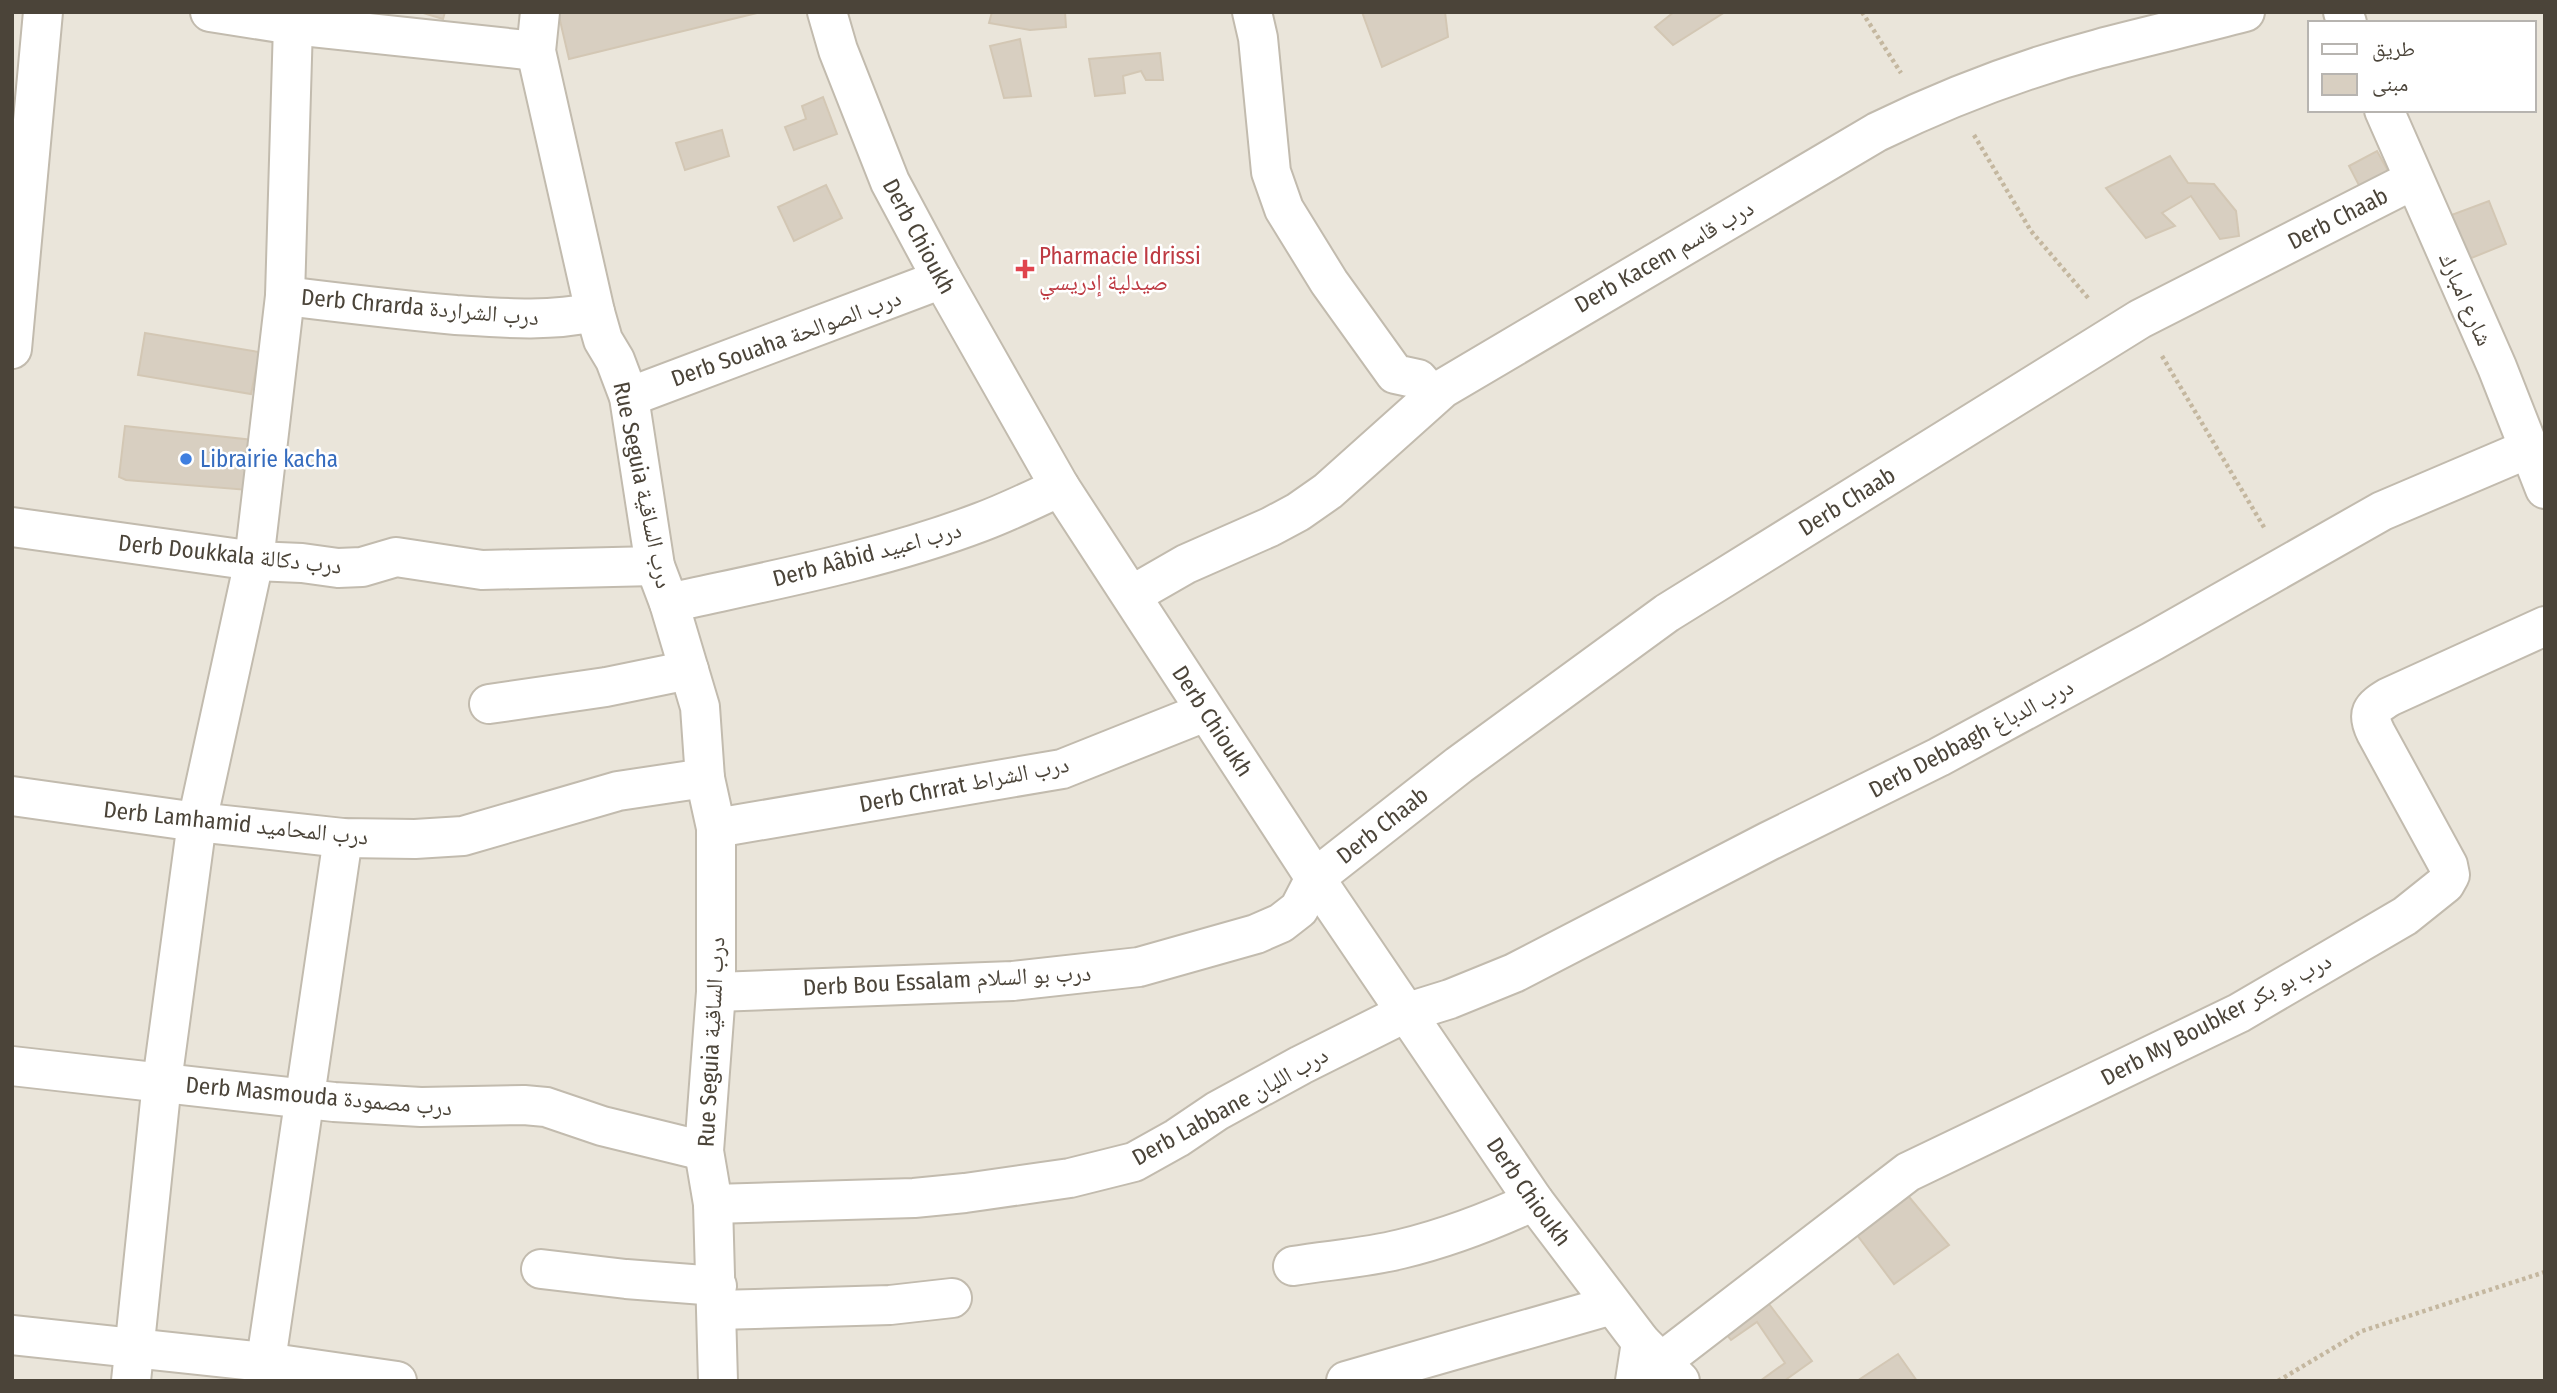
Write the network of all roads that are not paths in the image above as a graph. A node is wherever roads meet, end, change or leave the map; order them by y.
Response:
1 (43, 12) edge
2 (210, 12) edge
3 (540, 12) edge
4 (827, 12) edge
5 (1252, 12) edge
6 (2245, 12) edge
7 (293, 25) junction
8 (536, 51) junction
9 (2385, 112) edge
10 (2413, 180) junction
11 (942, 279) junction
12 (285, 296) junction
13 (596, 312) junction
14 (12, 349) edge
15 (1433, 396) junction
16 (629, 397) junction
17 (2530, 448) junction
18 (1060, 487) junction
19 (2545, 489) edge
20 (12, 527) edge
21 (254, 561) junction
22 (655, 566) junction
23 (1132, 595) junction
24 (669, 603) junction
25 (2545, 626) edge
26 (689, 670) junction
27 (489, 704) dead end
28 (1205, 712) junction
29 (705, 778) junction
30 (12, 796) edge
31 (197, 822) junction
32 (716, 828) junction
33 (343, 838) junction
34 (1315, 878) junction
35 (716, 992) junction
36 (1405, 1013) junction
37 (12, 1066) edge
38 (162, 1083) junction
39 (304, 1099) junction
40 (704, 1151) junction
41 (1534, 1201) junction
42 (713, 1204) junction
43 (1293, 1266) dead end
44 (541, 1269) dead end
45 (717, 1298) junction
46 (952, 1298) dead end
47 (1612, 1305) junction
48 (12, 1335) edge
49 (133, 1365) edge
50 (1654, 1367) edge
51 (264, 1371) edge
52 (397, 1381) edge
53 (718, 1381) edge
54 (1346, 1381) edge

1 - 14 street
2 - 7 street
3 - 8 street, Rue Seguia درب الساقية
4 - 11 street, Derb Chioukh
5 - 15 street
6 - 15 street, Derb Kacem درب قاسم
7 - 8 street
7 - 12 street
8 - 13 street, Rue Seguia درب الساقية
9 - 10 street, شارع امبارك
10 - 17 street, شارع امبارك
10 - 34 street, Derb Chaab
11 - 16 street, Derb Souaha درب الصوالحة
11 - 18 street, Derb Chioukh
12 - 13 street, Derb Chrarda درب الشراردة
12 - 21 street
13 - 16 street, Rue Seguia درب الساقية
15 - 23 street, Derb Kacem درب قاسم
16 - 22 street, Rue Seguia درب الساقية
17 - 19 street, شارع امبارك
17 - 36 street, Derb Debbagh درب الدباغ
18 - 23 street, Derb Chioukh
18 - 24 street, Derb Aâbid درب اعبيد
20 - 21 street, Derb Doukkala درب دكالة
21 - 22 street, Derb Doukkala درب دكالة
21 - 31 street
22 - 24 street, Rue Seguia درب الساقية
23 - 28 street, Derb Chioukh
24 - 26 street, Rue Seguia درب الساقية
25 - 50 street, Derb My Boubker درب بو بكر
26 - 27 street
26 - 29 street, Rue Seguia درب الساقية
28 - 32 street, Derb Chrrat درب الشراط
28 - 34 street, Derb Chioukh
29 - 32 street, Rue Seguia درب الساقية
29 - 33 street, Derb Lamhamid درب المحاميد
30 - 31 street, Derb Lamhamid درب المحاميد
31 - 33 street, Derb Lamhamid درب المحاميد
31 - 38 street
32 - 35 street, Rue Seguia درب الساقية
33 - 39 street
34 - 35 street, Derb Bou Essalam درب بو السلام
34 - 36 street, Derb Chioukh
35 - 40 street, Rue Seguia درب الساقية
36 - 41 street, Derb Chioukh
36 - 42 street, Derb Labbane درب اللبان
37 - 38 street, Derb Masmouda درب مصمودة
38 - 39 street, Derb Masmouda درب مصمودة
38 - 49 street
39 - 40 street, Derb Masmouda درب مصمودة
39 - 51 street
40 - 42 street, Rue Seguia درب الساقية
41 - 43 street
41 - 47 street, Derb Chioukh
42 - 45 street, Rue Seguia درب الساقية
44 - 45 street
45 - 46 street
45 - 53 street, Rue Seguia درب الساقية
47 - 50 street, Derb Chioukh
47 - 54 street
48 - 49 street
49 - 51 street
51 - 52 street

